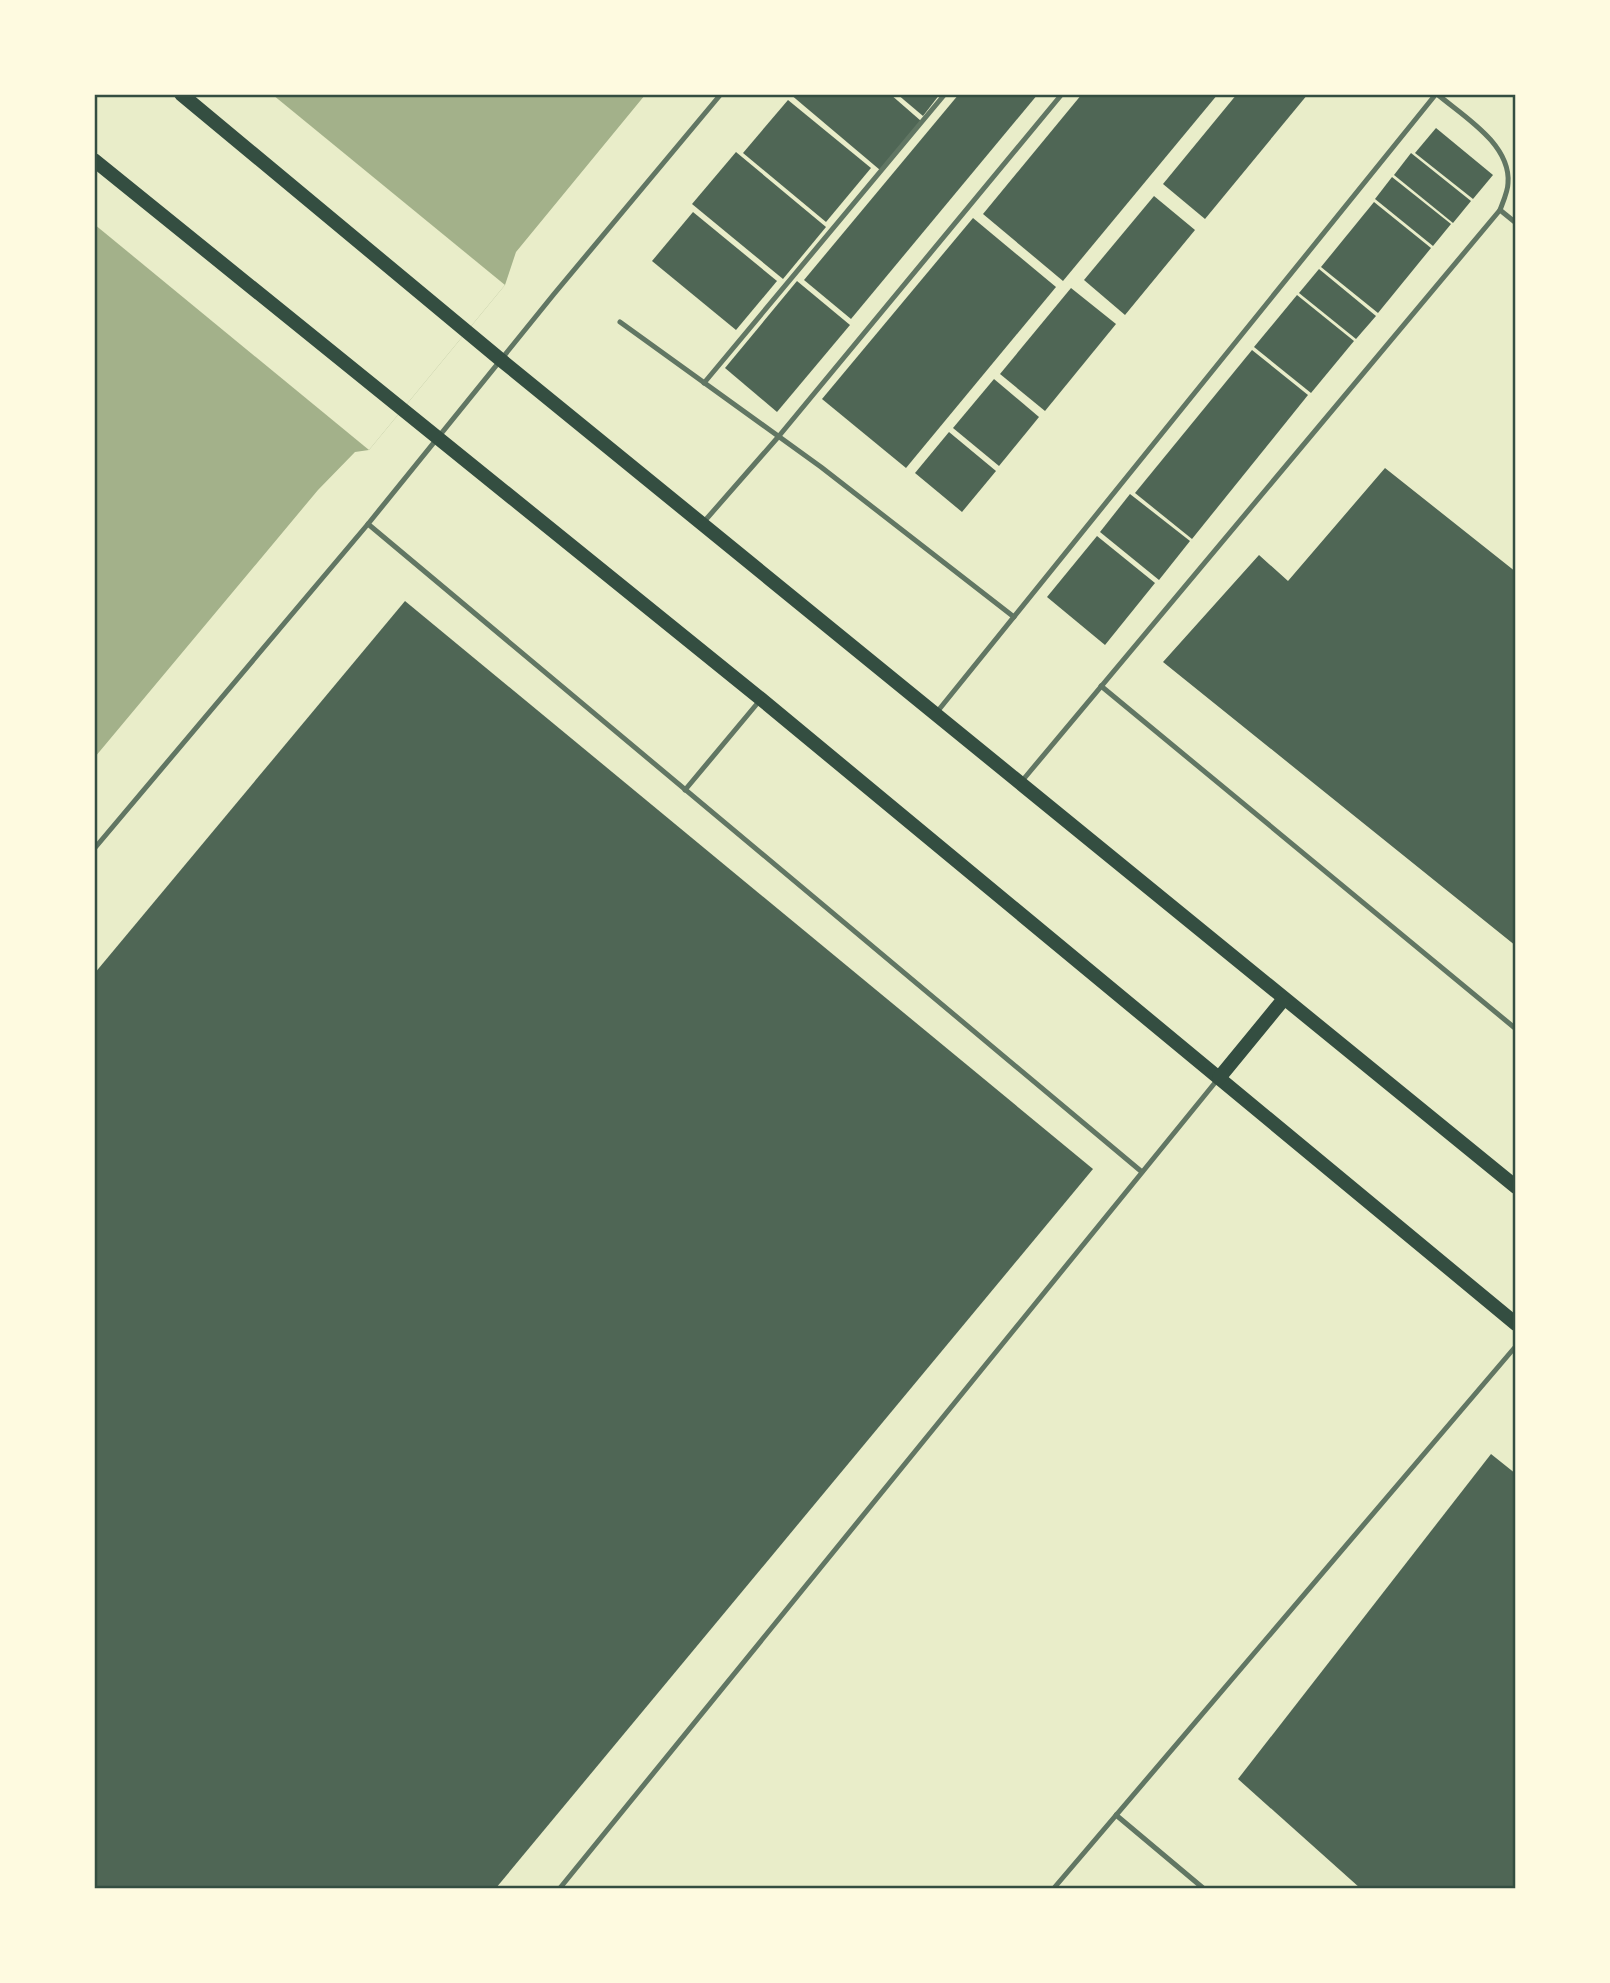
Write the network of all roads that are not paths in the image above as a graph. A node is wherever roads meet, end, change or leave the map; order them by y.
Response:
1 (181, 94) edge
2 (721, 94) edge
3 (945, 94) edge
4 (1062, 94) edge
5 (1437, 94) edge
6 (94, 160) edge
7 (1500, 210) junction
8 (1516, 223) edge
9 (620, 322) dead end
10 (500, 360) junction
11 (704, 383) junction
12 (779, 436) junction
13 (438, 438) junction
14 (368, 524) junction
15 (701, 524) junction
16 (1014, 617) junction
17 (1101, 685) junction
18 (761, 699) junction
19 (935, 715) junction
20 (1020, 783) junction
21 (685, 790) junction
22 (94, 849) edge
23 (1283, 1000) junction
24 (1516, 1029) edge
25 (1219, 1078) junction
26 (1142, 1172) junction
27 (1516, 1187) edge
28 (1516, 1324) edge
29 (1516, 1346) edge
30 (1116, 1815) junction
31 (560, 1888) edge
32 (1054, 1888) edge
33 (1203, 1888) edge

1 - 10 main road
2 - 10 lane
3 - 11 lane
4 - 12 lane
5 - 7 lane
5 - 16 lane
6 - 13 main road
7 - 8 lane
7 - 17 lane
9 - 11 lane
10 - 13 lane
10 - 15 main road
11 - 12 lane
12 - 15 lane
12 - 16 lane
13 - 14 lane
13 - 18 main road
14 - 21 lane
14 - 22 lane
15 - 19 main road
16 - 19 lane
17 - 20 lane
17 - 24 lane
18 - 21 lane
18 - 25 main road
19 - 20 main road
20 - 23 main road
21 - 26 lane
23 - 25 main road
23 - 27 main road
25 - 26 lane
25 - 28 main road
26 - 31 lane
29 - 30 lane
30 - 32 lane
30 - 33 lane

